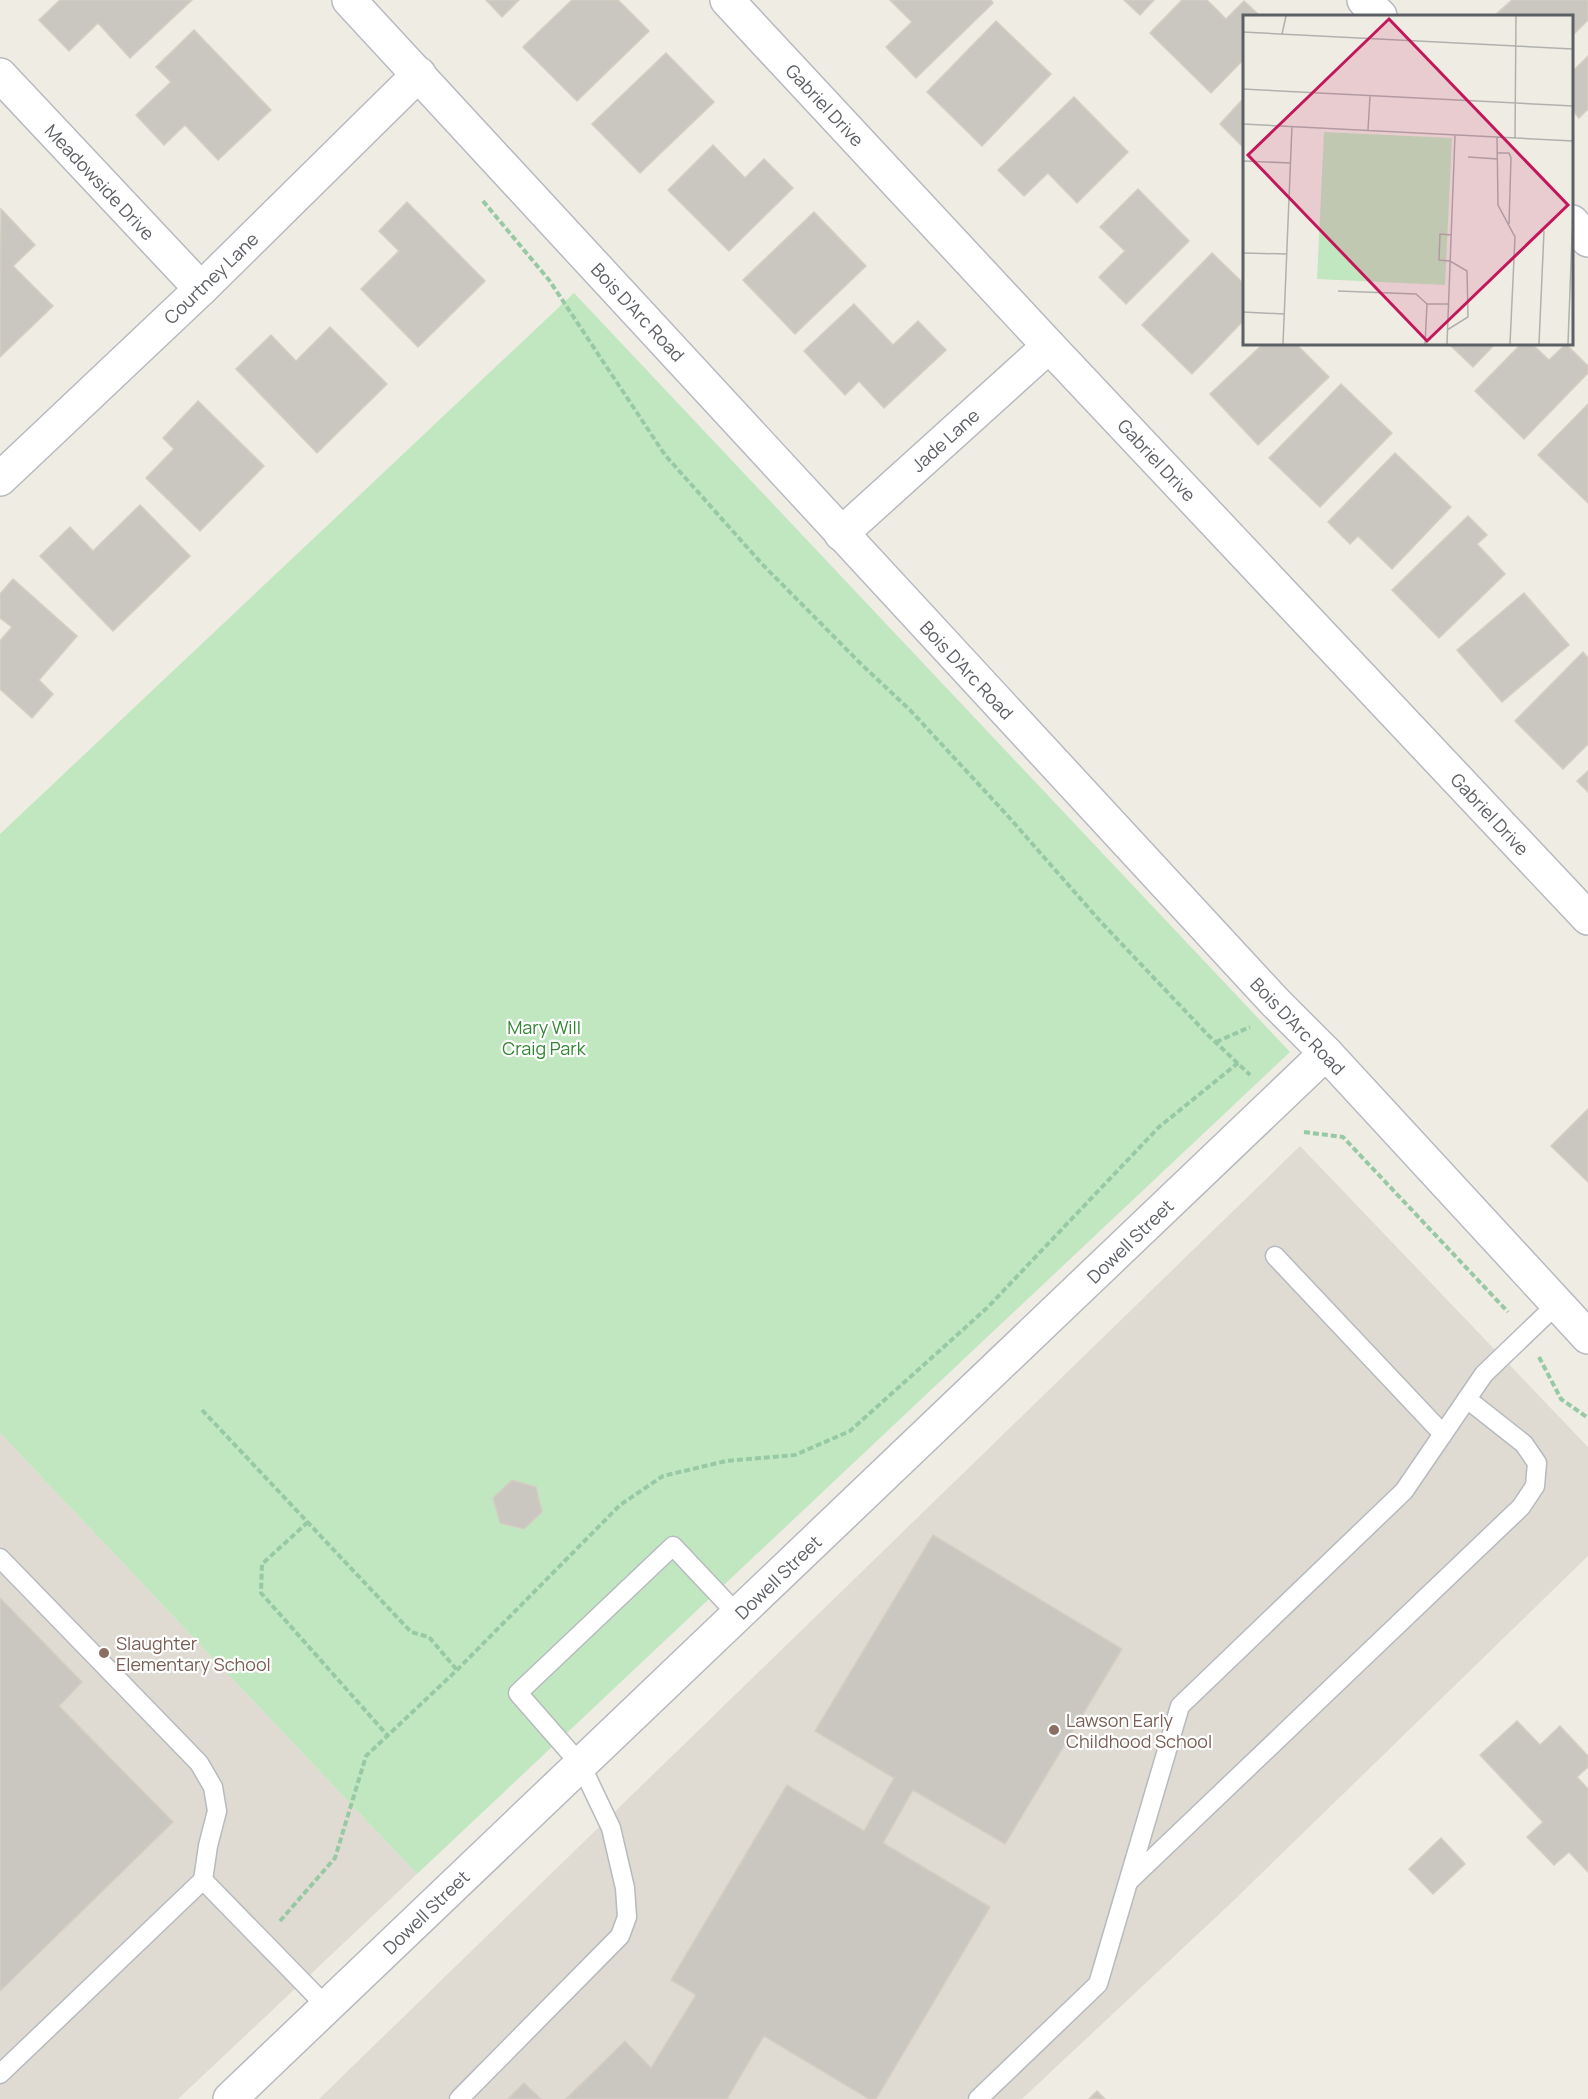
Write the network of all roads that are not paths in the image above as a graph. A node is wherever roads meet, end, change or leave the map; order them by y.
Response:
1 (349, 0) edge
2 (728, 0) edge
3 (1364, 0) edge
4 (1379, 15) edge
5 (419, 74) junction
6 (0, 75) edge
7 (1573, 223) edge
8 (1588, 240) edge
9 (201, 289) junction
10 (1049, 346) junction
11 (0, 479) edge
12 (842, 534) junction
13 (1588, 918) edge
14 (1326, 1053) junction
15 (1275, 1256) dead end
16 (1557, 1304) junction
17 (1588, 1337) edge
18 (1467, 1399) junction
19 (1443, 1434) junction
20 (0, 1558) edge
21 (738, 1615) junction
22 (581, 1765) junction
23 (203, 1880) junction
24 (1128, 1882) junction
25 (327, 2007) junction
26 (0, 2074) edge
27 (230, 2099) edge
28 (459, 2099) edge
29 (978, 2099) edge

1 - 5 street, Bois D'Arc Road
2 - 10 street, Gabriel Drive
3 - 4 street
5 - 9 street, Courtney Lane
5 - 12 street, Bois D'Arc Road
6 - 9 street, Meadowside Drive
7 - 8 street
9 - 11 street, Courtney Lane
10 - 12 street, Jade Lane
10 - 13 street, Gabriel Drive
12 - 14 street, Bois D'Arc Road
14 - 16 street, Bois D'Arc Road
14 - 21 street, Dowell Street
15 - 19 lane
16 - 17 street, Bois D'Arc Road
16 - 18 lane
18 - 19 lane
18 - 24 lane
19 - 24 lane
20 - 23 lane
21 - 22 street, Dowell Street
21 - 22 lane
22 - 25 street, Dowell Street
22 - 28 lane
23 - 25 lane
23 - 26 lane
24 - 29 lane
25 - 27 street, Dowell Street

